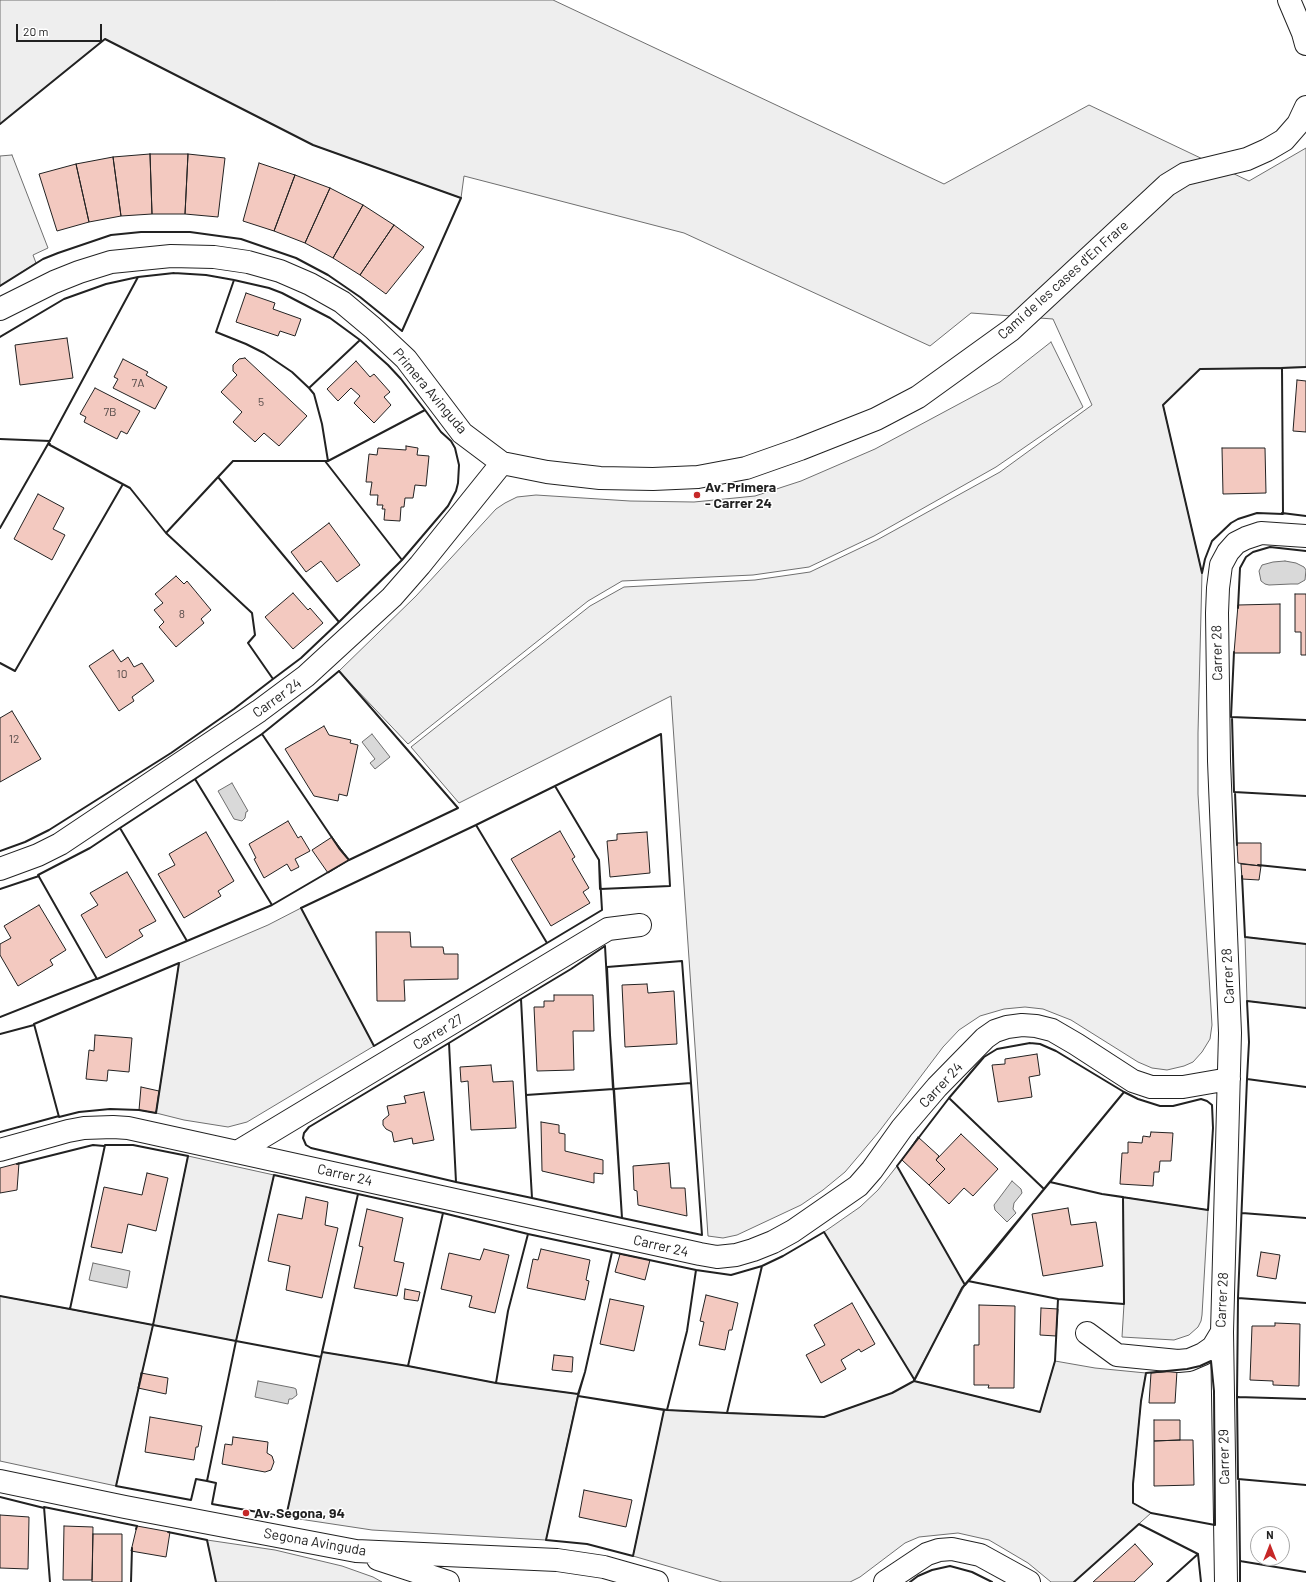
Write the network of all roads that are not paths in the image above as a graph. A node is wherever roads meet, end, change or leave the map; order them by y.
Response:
1 (1289, 0) edge
2 (1306, 44) edge
3 (1306, 107) edge
4 (0, 309) edge
5 (502, 463) junction
6 (1306, 536) edge
7 (0, 869) edge
8 (640, 925) dead end
9 (1229, 1079) junction
10 (0, 1150) edge
11 (239, 1151) junction
12 (1222, 1332) junction
13 (1086, 1333) dead end
14 (0, 1481) edge
15 (356, 1551) junction
16 (448, 1582) edge
17 (657, 1582) edge
18 (885, 1582) edge
19 (1029, 1582) edge
20 (1226, 1582) edge

1 - 2 street
3 - 5 street, Camí de les cases d'En Frare
4 - 5 street, Primera Avinguda
5 - 7 street, Carrer 24
6 - 9 street, Carrer 28
8 - 11 street, Carrer 27
9 - 11 street, Carrer 24
9 - 12 street, Carrer 28
10 - 11 street, Carrer 24
12 - 13 street, Carrer 28
12 - 20 street, Carrer 29
14 - 15 street, Segona Avinguda
15 - 16 street
15 - 17 street, Segona Avinguda
18 - 19 street

